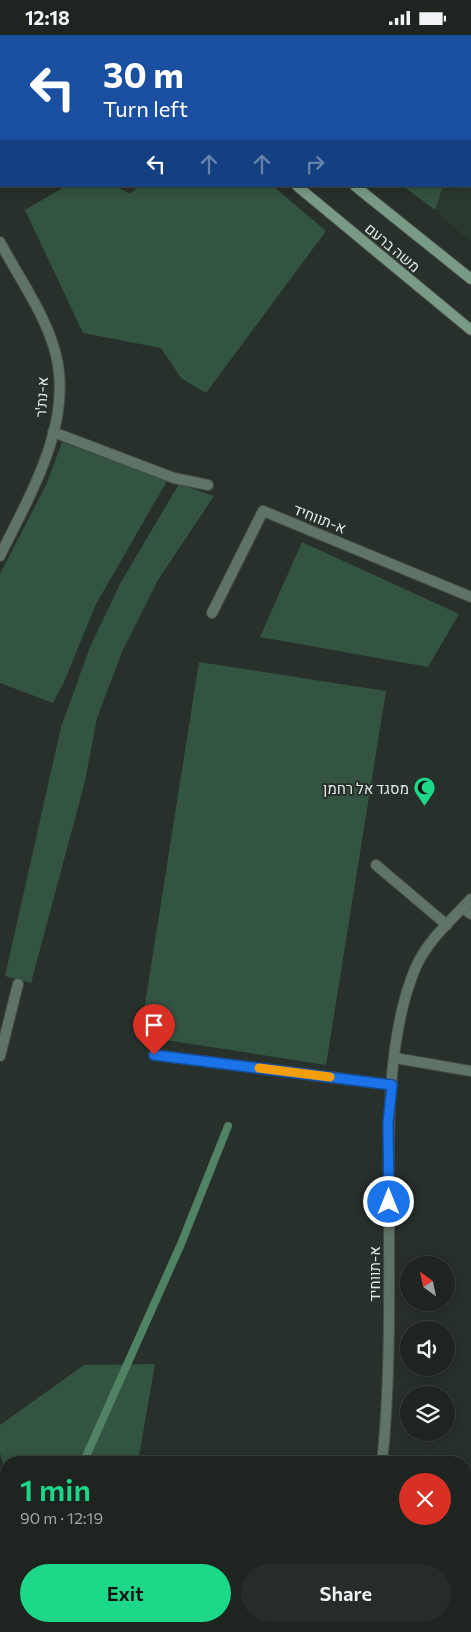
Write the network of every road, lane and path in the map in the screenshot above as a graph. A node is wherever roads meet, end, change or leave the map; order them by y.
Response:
1 (298, 187) edge
2 (356, 187) edge
3 (0, 242) edge
4 (471, 279) edge
5 (471, 330) edge
6 (53, 432) junction
7 (208, 485) dead end
8 (0, 557) edge
9 (471, 597) edge
10 (212, 613) dead end
11 (376, 865) dead end
12 (471, 899) edge
13 (467, 911) edge
14 (447, 925) junction
15 (18, 984) dead end
16 (154, 1055) dead end
17 (0, 1056) edge
18 (395, 1058) junction
19 (471, 1071) edge
20 (392, 1085) junction
21 (382, 1456) edge

1 - 5 main road, משה ברעם
2 - 4 main road, משה ברעם
3 - 6 street, א-נת'ר
6 - 7 street
6 - 8 street, א-נת'ר
9 - 10 street, א-תווחיד
11 - 14 street
12 - 13 street, א-תווחיד
13 - 14 street, א-תווחיד
14 - 18 street, א-תווחיד
15 - 17 street
16 - 20 street
18 - 19 street
18 - 20 street, א-תווחיד
20 - 21 street, א-תווחיד

